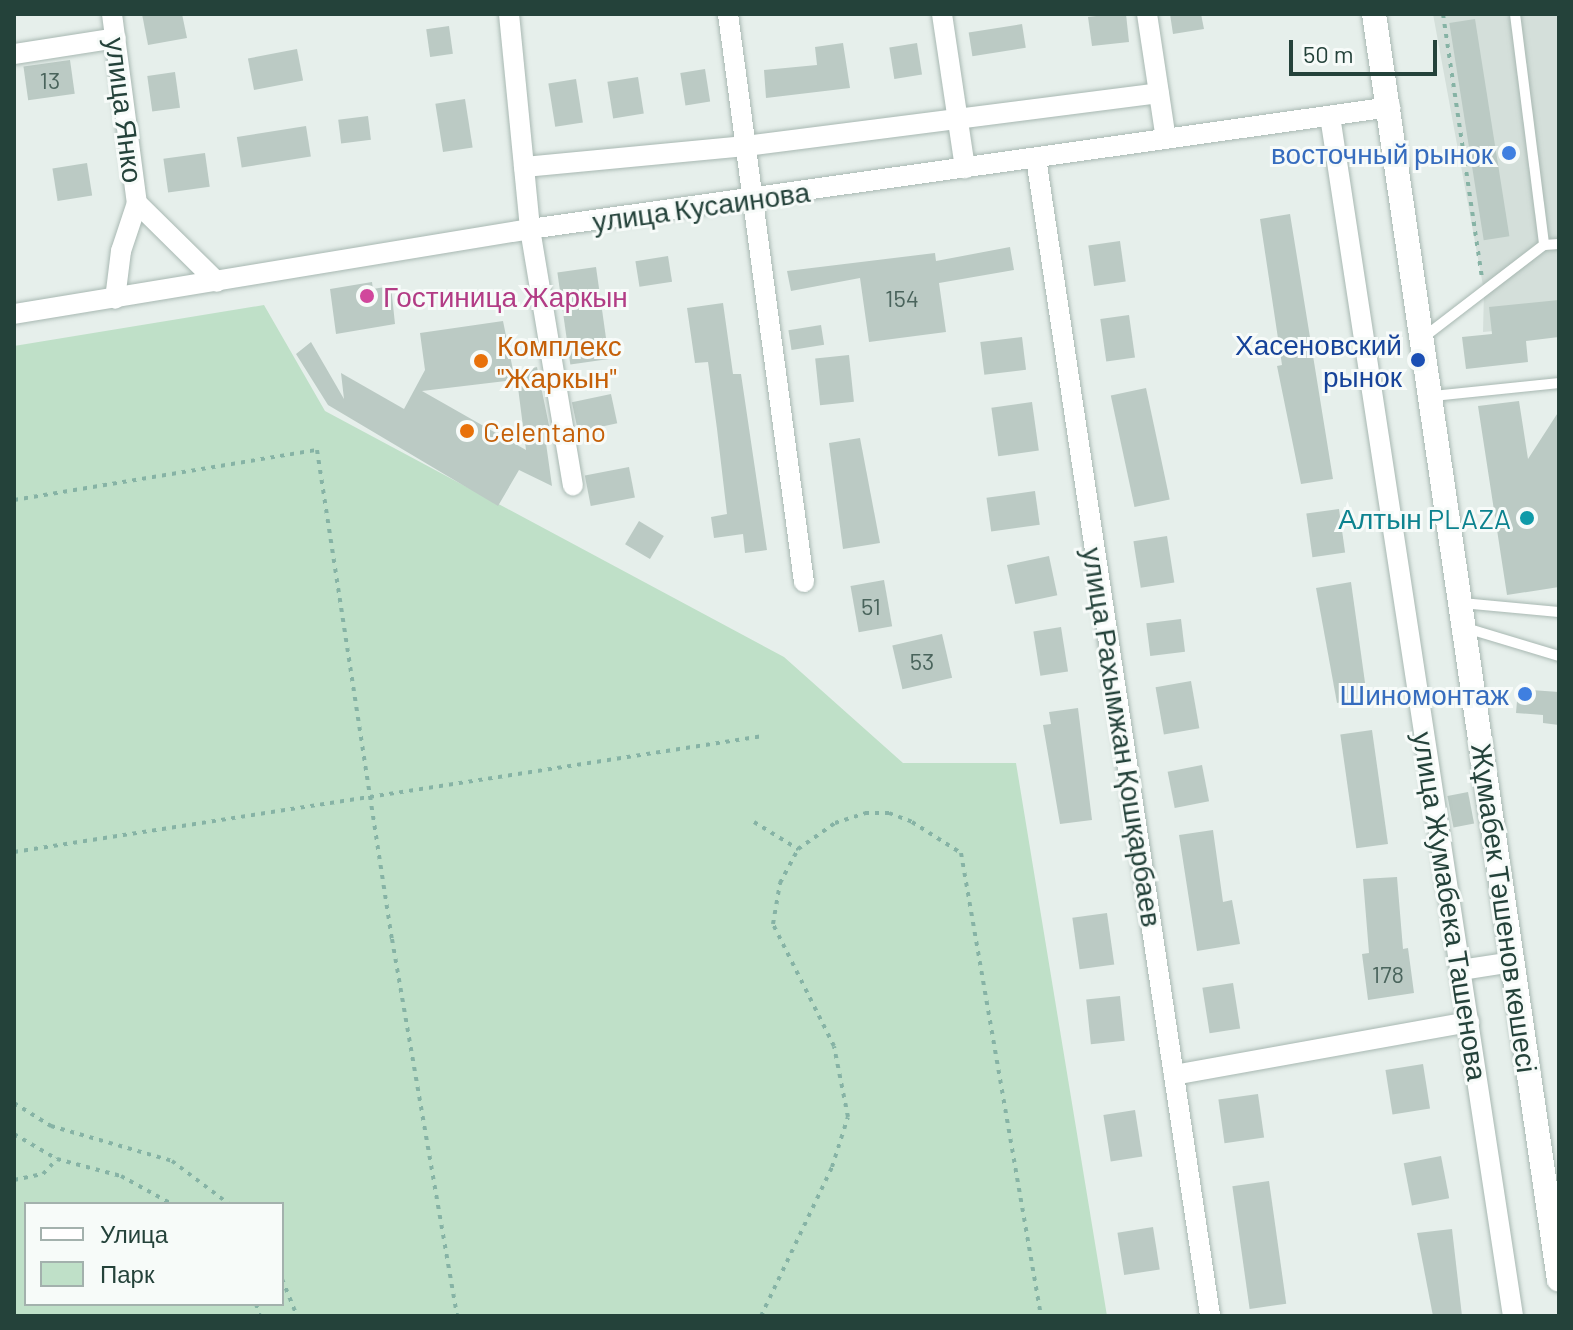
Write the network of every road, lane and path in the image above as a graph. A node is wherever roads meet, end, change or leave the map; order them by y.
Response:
1 (112, 14) edge
2 (509, 14) edge
3 (728, 14) edge
4 (942, 14) edge
5 (1147, 14) edge
6 (1443, 14) edge
7 (1515, 14) edge
8 (1378, 15) edge
9 (116, 38) junction
10 (14, 54) edge
11 (1159, 93) junction
12 (1390, 107) junction
13 (958, 116) junction
14 (1330, 116) junction
15 (1166, 139) junction
16 (746, 146) junction
17 (1036, 158) junction
18 (524, 167) junction
19 (965, 168) junction
20 (754, 199) junction
21 (137, 203) junction
22 (530, 229) junction
23 (1559, 244) edge
24 (1544, 245) junction
25 (217, 282) junction
26 (1484, 291) junction
27 (115, 299) junction
28 (14, 314) edge
29 (1424, 338) junction
30 (1559, 383) edge
31 (1433, 396) junction
32 (573, 485) dead end
33 (14, 500) edge
34 (804, 582) dead end
35 (1462, 603) junction
36 (1559, 612) edge
37 (1466, 628) junction
38 (1559, 656) edge
39 (763, 736) dead end
40 (370, 794) junction
41 (754, 822) dead end
42 (798, 849) junction
43 (14, 852) edge
44 (1513, 962) junction
45 (1461, 970) junction
46 (1469, 1022) junction
47 (1174, 1075) junction
48 (14, 1103) edge
49 (14, 1134) edge
50 (57, 1159) junction
51 (14, 1180) edge
52 (168, 1202) edge
53 (226, 1202) edge
54 (1559, 1280) edge
55 (284, 1284) edge
56 (297, 1316) edge
57 (457, 1316) edge
58 (761, 1316) edge
59 (1041, 1316) edge
60 (1210, 1316) edge
61 (1513, 1316) edge

1 - 9 street, улица Янко
2 - 18 street
3 - 16 street
4 - 13 street
5 - 11 street
6 - 26 path
7 - 24 lane
8 - 12 main road, Жұмабек Тәшенов көшесі
9 - 10 street
9 - 21 street, улица Янко
11 - 13 street
11 - 15 street
12 - 14 street, улица Кусаинова
12 - 29 main road, Жұмабек Тәшенов көшесі
13 - 16 street
13 - 19 street
14 - 15 street, улица Кусаинова
14 - 45 street, улица Жумабека Ташенова
15 - 17 street, улица Кусаинова
16 - 18 street
16 - 20 street
17 - 19 street, улица Кусаинова
17 - 47 street, улица Рахымжан Қошқарбаев
18 - 22 street
19 - 20 street, улица Кусаинова
20 - 22 street, улица Кусаинова
20 - 34 street
21 - 25 street
21 - 27 street, улица Янко
22 - 25 street, улица Кусаинова
22 - 32 street
23 - 24 lane
24 - 26 lane
25 - 27 street, улица Кусаинова
26 - 29 lane
27 - 28 street, улица Кусаинова
29 - 31 main road, Жұмабек Тәшенов көшесі
30 - 31 lane
31 - 35 main road, Жұмабек Тәшенов көшесі
33 - 40 path
35 - 36 lane
35 - 37 main road, Жұмабек Тәшенов көшесі
37 - 38 lane
37 - 44 main road, Жұмабек Тәшенов көшесі
39 - 40 path
40 - 43 path
40 - 57 path
41 - 42 path
42 - 58 path
42 - 59 path
44 - 45 street
44 - 54 main road, Жұмабек Тәшенов көшесі
45 - 46 street, улица Жумабека Ташенова
46 - 47 street
46 - 61 street, улица Жумабека Ташенова
47 - 60 street, улица Рахымжан Қошқарбаев
48 - 53 path
49 - 50 path
50 - 51 path
50 - 52 path
55 - 56 path

